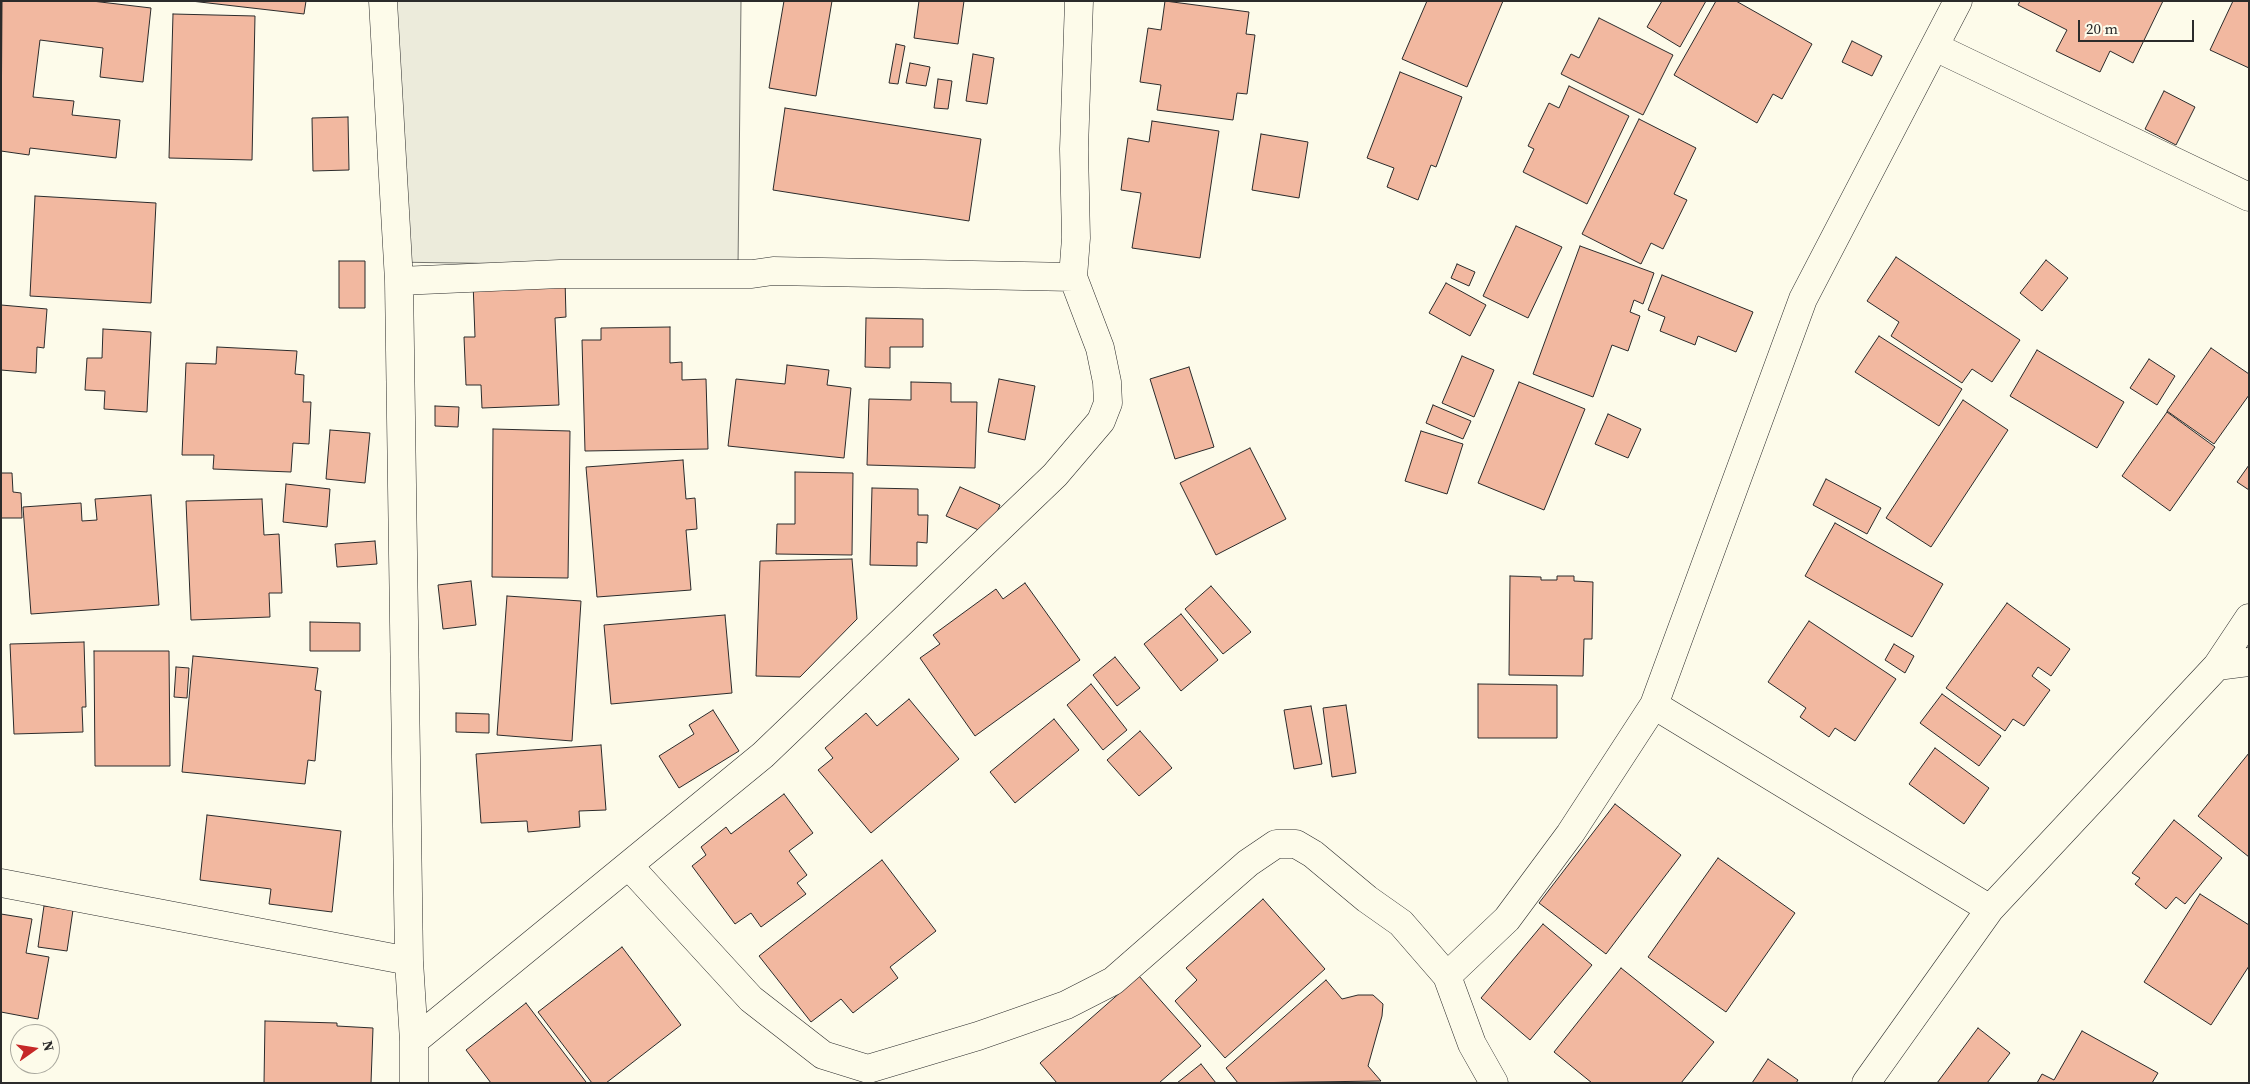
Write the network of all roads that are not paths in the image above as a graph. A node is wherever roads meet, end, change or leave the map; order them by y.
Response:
1 (383, 1) edge
2 (1079, 1) edge
3 (1958, 1) edge
4 (1935, 47) junction
5 (2249, 196) edge
6 (1074, 278) junction
7 (399, 281) junction
8 (2249, 618) edge
9 (2249, 662) edge
10 (2217, 666) junction
11 (1654, 705) junction
12 (629, 866) junction
13 (1, 883) edge
14 (1990, 909) junction
15 (409, 961) junction
16 (1447, 976) junction
17 (414, 1041) junction
18 (414, 1083) edge
19 (1494, 1083) edge
20 (1866, 1083) edge

1 - 7 street
2 - 6 street
3 - 4 street
4 - 5 street
4 - 11 street
6 - 7 street
6 - 12 street
7 - 15 street
8 - 10 street
9 - 10 street
10 - 14 street
11 - 14 street
11 - 16 street
12 - 16 street
12 - 17 street
13 - 15 street
14 - 20 street
15 - 17 street
16 - 19 street
17 - 18 street

